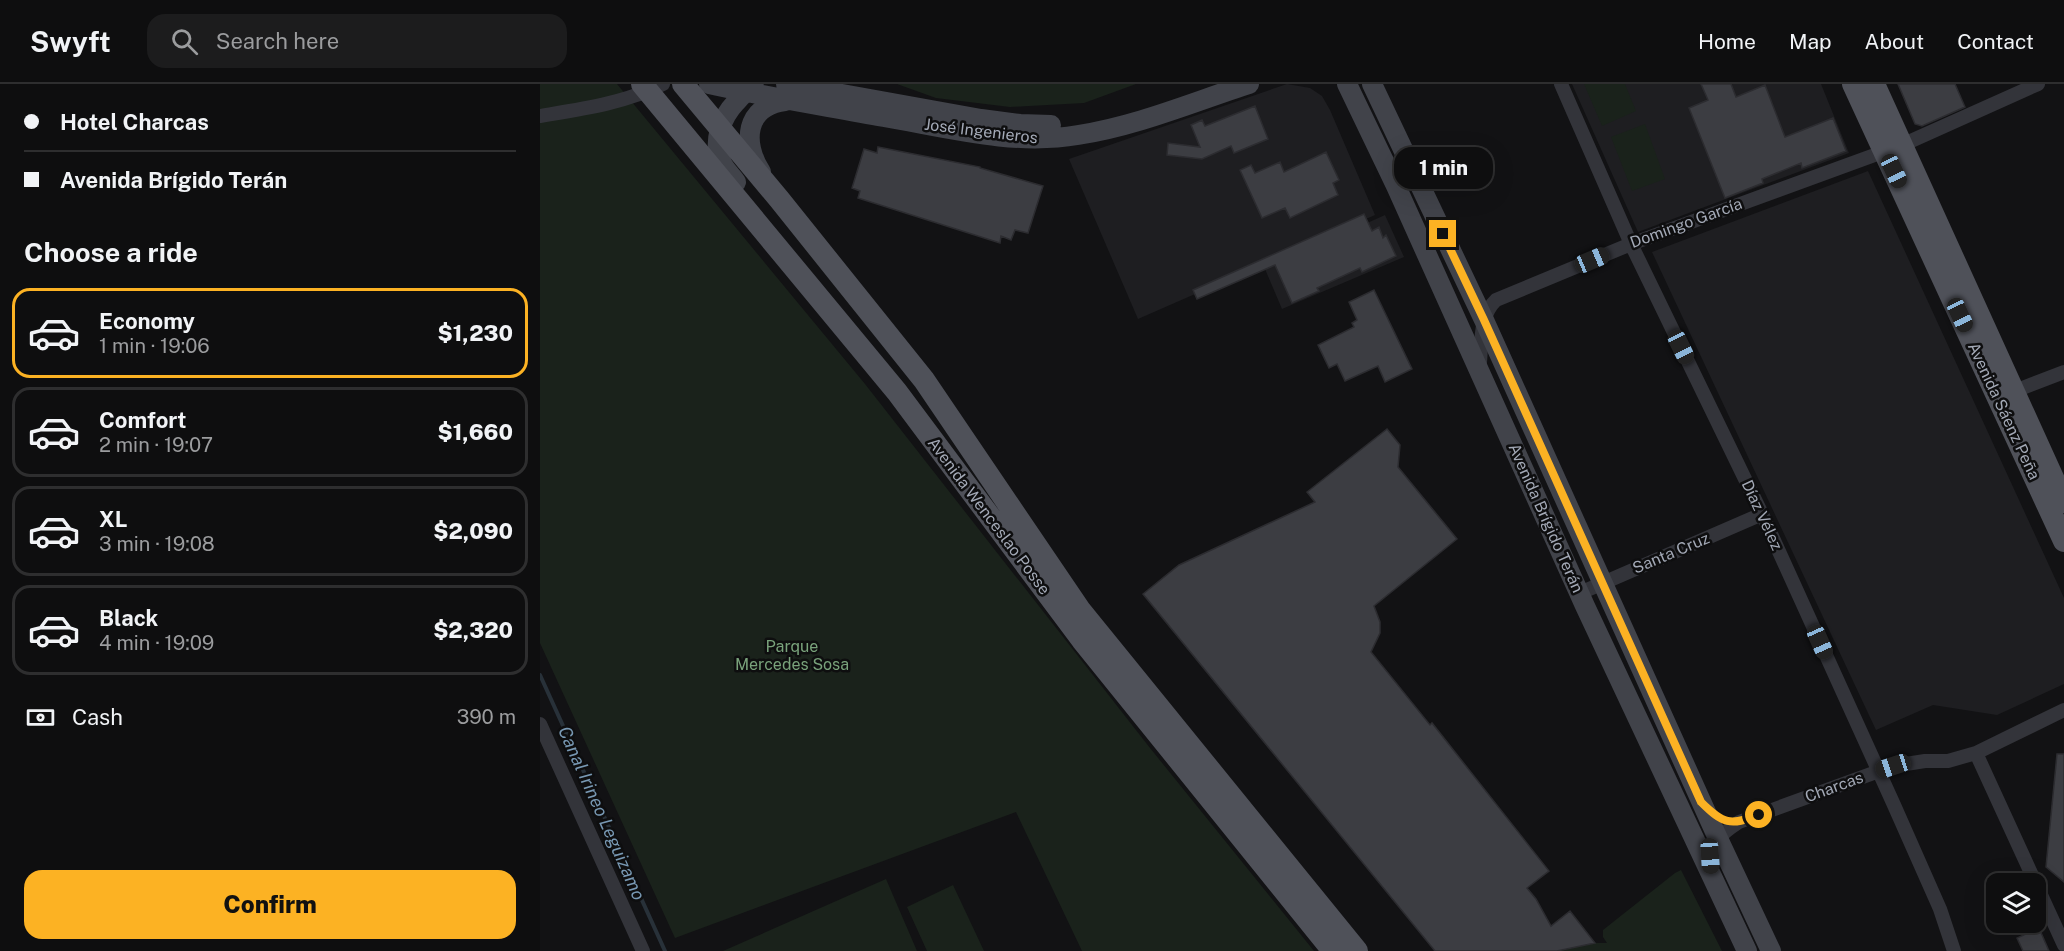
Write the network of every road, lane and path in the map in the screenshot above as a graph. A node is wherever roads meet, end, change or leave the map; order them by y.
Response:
1 (683, 84) edge
2 (709, 84) edge
3 (768, 84) edge
4 (1207, 84) edge
5 (1249, 84) edge
6 (1341, 84) edge
7 (1347, 84) edge
8 (1372, 84) edge
9 (1561, 84) edge
10 (1853, 84) edge
11 (1874, 84) edge
12 (2038, 84) edge
13 (651, 86) edge
14 (746, 92) junction
15 (786, 92) edge
16 (1356, 103) junction
17 (540, 116) edge
18 (719, 128) junction
19 (1894, 148) junction
20 (779, 199) junction
21 (1630, 244) junction
22 (811, 286) junction
23 (1484, 320) junction
24 (2064, 372) edge
25 (1479, 374) junction
26 (2006, 395) junction
27 (2064, 502) edge
28 (1762, 514) junction
29 (2064, 541) edge
30 (1602, 582) junction
31 (1580, 593) junction
32 (2064, 710) edge
33 (540, 724) edge
34 (1976, 753) junction
35 (1878, 771) junction
36 (1701, 802) junction
37 (1739, 822) junction
38 (1718, 840) junction
39 (1711, 874) junction
40 (2064, 945) edge
41 (643, 951) edge
42 (1333, 951) edge
43 (1358, 951) edge
44 (1748, 951) edge
45 (1771, 951) edge
46 (1954, 951) edge

1 - 18 main road
2 - 14 main road, José Ingenieros
3 - 14 main road
4 - 15 main road, José Ingenieros
5 - 15 main road, José Ingenieros
6 - 16 main road
7 - 16 main road, Avenida Brígido Terán
8 - 23 main road, Avenida Brígido Terán
9 - 21 street, Díaz Vélez
10 - 19 main road, Avenida Sáenz Peña
11 - 19 main road, Avenida Sáenz Peña
12 - 19 street, Domingo García
13 - 17 street
13 - 22 main road, Avenida Wenceslao Posse
14 - 15 main road, José Ingenieros
14 - 18 main road
15 - 20 main road
16 - 25 main road, Avenida Brígido Terán
18 - 20 main road
18 - 22 main road
19 - 21 street, Domingo García
19 - 26 main road, Avenida Sáenz Peña
20 - 43 main road
21 - 23 street, Domingo García
21 - 28 street, Díaz Vélez
22 - 42 main road, Avenida Wenceslao Posse
23 - 25 street
23 - 30 main road, Avenida Brígido Terán
24 - 26 street
25 - 31 main road, Avenida Brígido Terán
26 - 27 main road, Avenida Sáenz Peña
26 - 29 main road, Avenida Sáenz Peña
28 - 30 street, Santa Cruz
28 - 35 street, Díaz Vélez
30 - 31 street, Santa Cruz
30 - 36 main road, Avenida Brígido Terán
31 - 39 main road, Avenida Brígido Terán
32 - 34 street, Charcas
33 - 41 street
34 - 35 street, Charcas
34 - 40 street
35 - 37 street, Charcas
35 - 46 street, Díaz Vélez
36 - 37 street
36 - 38 main road, Avenida Brígido Terán
37 - 38 street, Charcas
38 - 39 street
38 - 45 main road, Avenida Brígido Terán
39 - 44 main road, Avenida Brígido Terán

